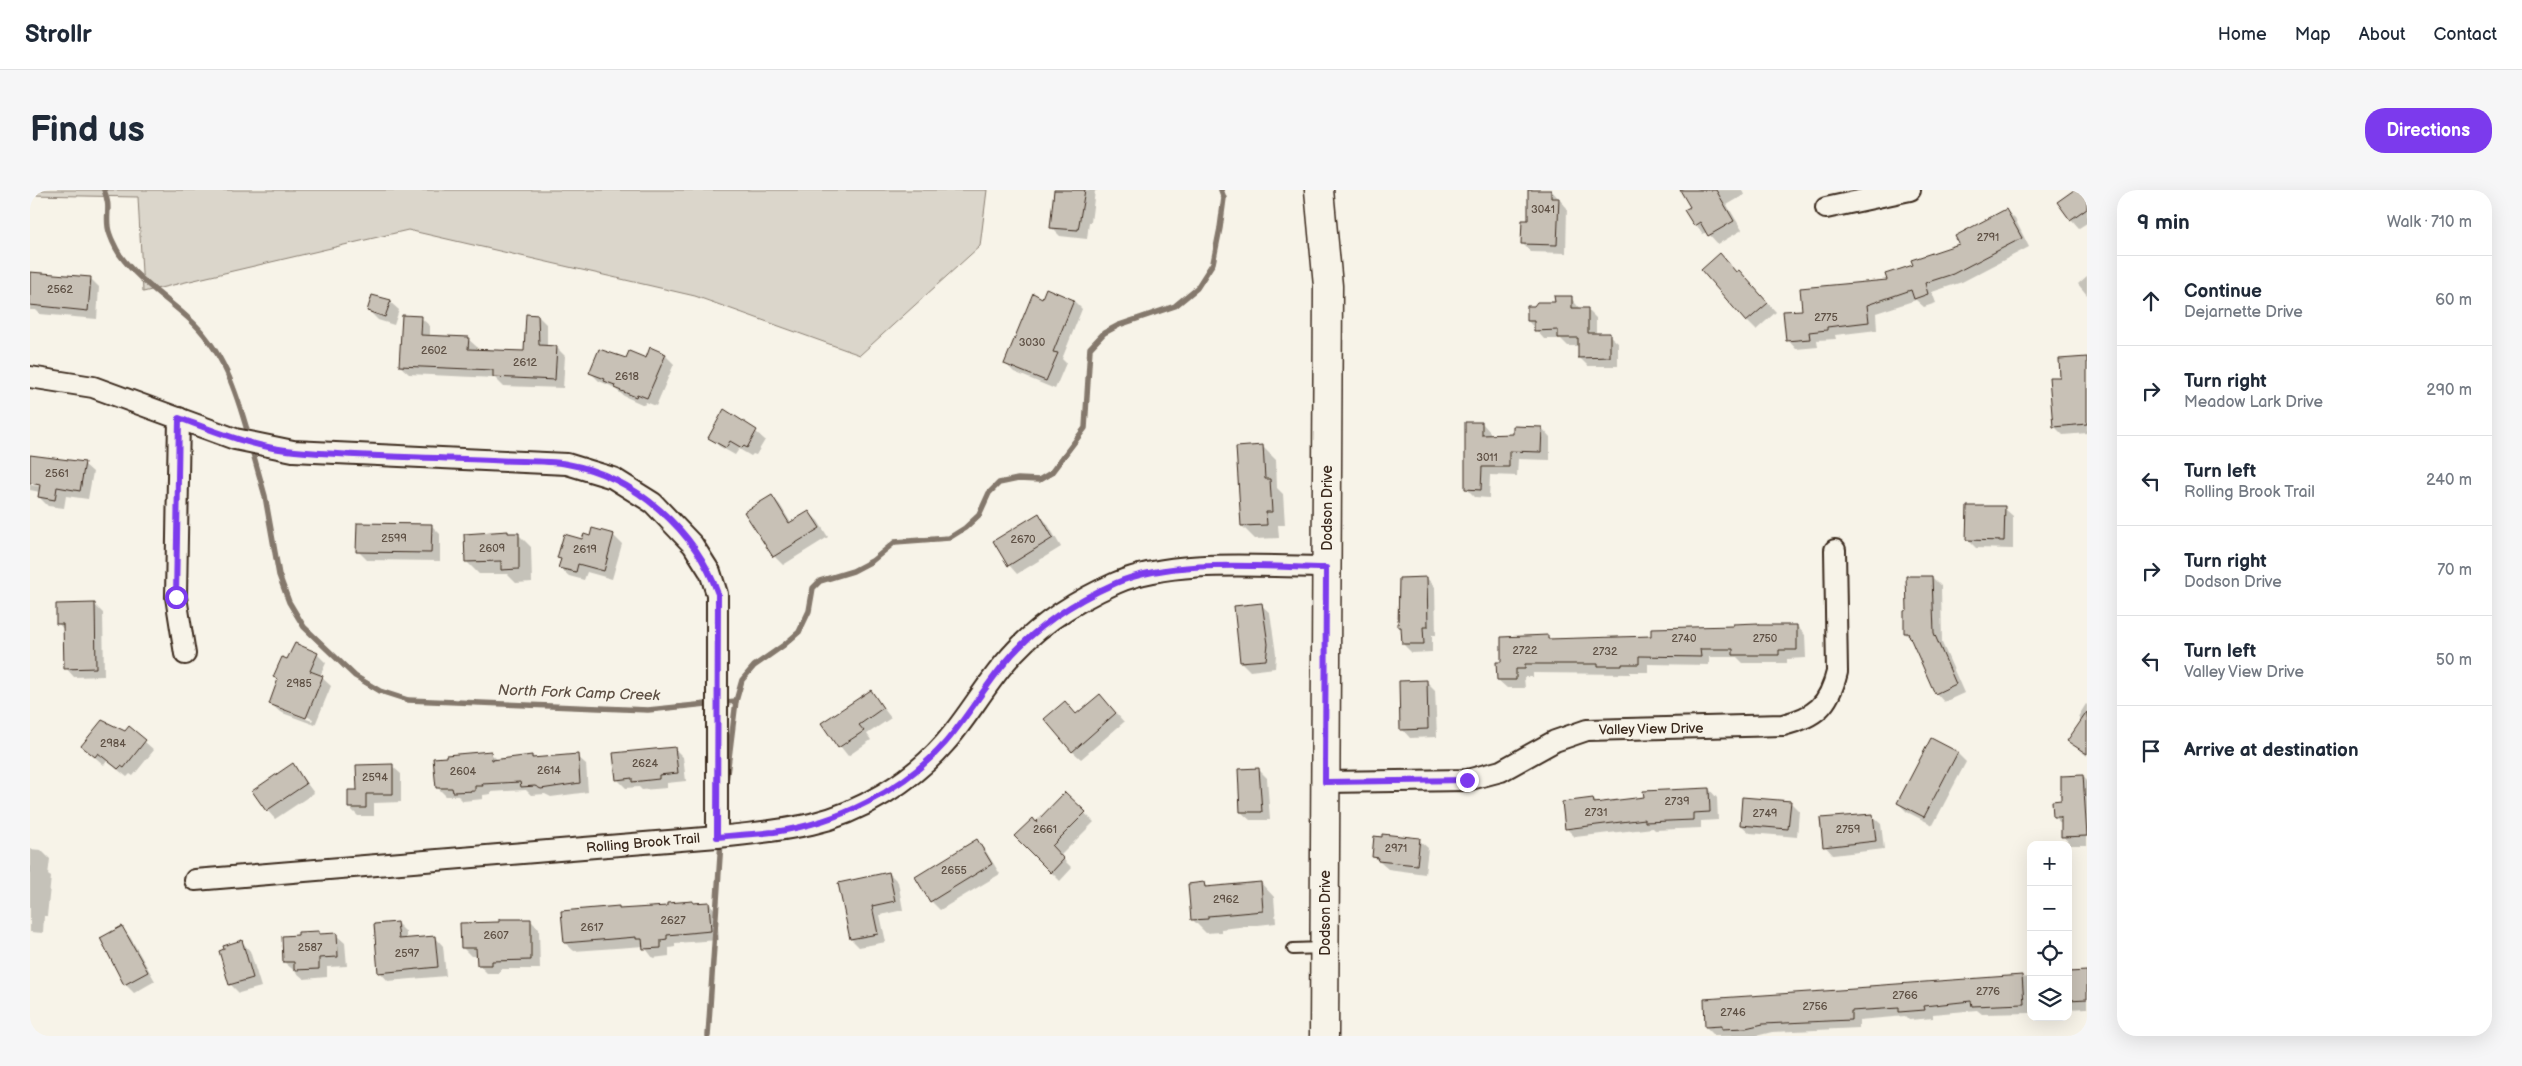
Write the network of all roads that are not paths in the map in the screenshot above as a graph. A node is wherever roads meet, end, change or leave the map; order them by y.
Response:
1 (1319, 190) edge
2 (1910, 190) edge
3 (1826, 208) dead end
4 (30, 377) edge
5 (179, 418) junction
6 (1835, 550) dead end
7 (1326, 568) junction
8 (185, 654) dead end
9 (1325, 782) junction
10 (717, 837) junction
11 (195, 880) dead end
12 (1324, 948) junction
13 (1293, 949) dead end
14 (1324, 1036) edge

1 - 7 street, Dodson Drive
2 - 3 street
4 - 5 street
5 - 8 street
5 - 10 street
6 - 9 street, Valley View Drive
7 - 9 street, Dodson Drive
7 - 10 street, Rolling Brook Trail
9 - 12 street, Dodson Drive
10 - 11 street, Rolling Brook Trail
12 - 13 lane
12 - 14 street, Dodson Drive

